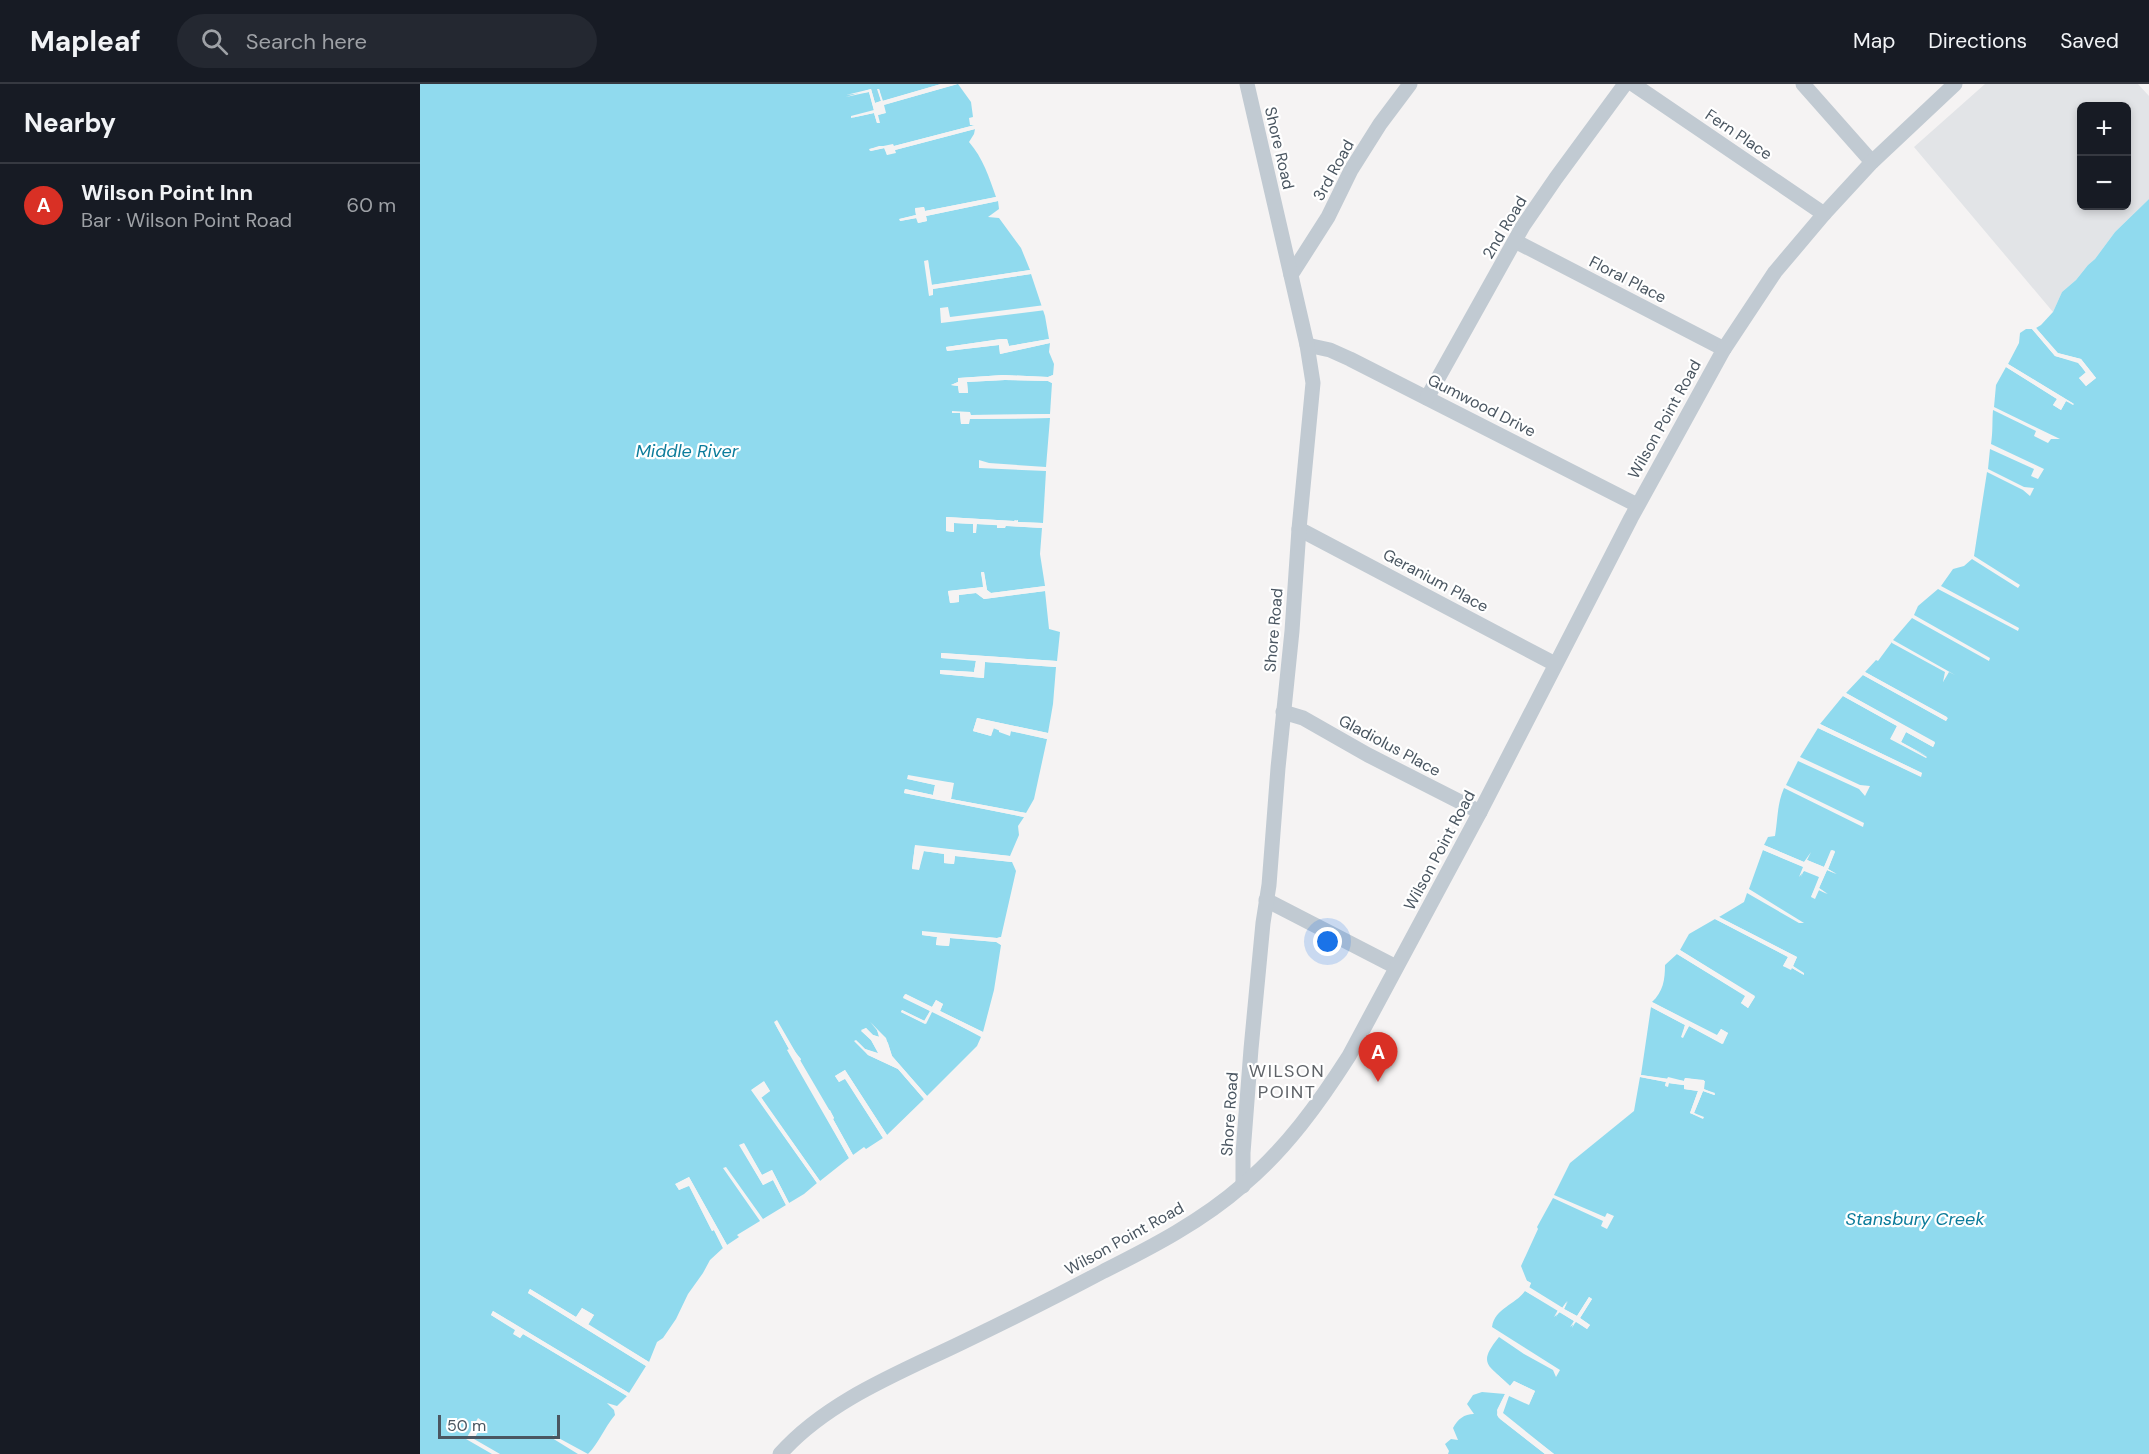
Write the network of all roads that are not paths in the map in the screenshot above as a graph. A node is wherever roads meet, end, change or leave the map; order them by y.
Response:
1 (1247, 84) edge
2 (1410, 84) edge
3 (1625, 84) edge
4 (1633, 84) edge
5 (1955, 84) edge
6 (1809, 86) edge
7 (1872, 162) junction
8 (1824, 214) junction
9 (1515, 241) junction
10 (1291, 276) junction
11 (1307, 345) junction
12 (1724, 349) junction
13 (1427, 398) junction
14 (1637, 505) junction
15 (1299, 529) junction
16 (1555, 664) junction
17 (1283, 712) junction
18 (1480, 812) junction
19 (1266, 900) junction
20 (1396, 967) junction
21 (1243, 1186) junction
22 (780, 1454) edge

1 - 10 street, Shore Road
2 - 10 street, 3rd Road
3 - 9 street, 2nd Road
4 - 8 street, Fern Place
5 - 7 street, Wilson Point Road
6 - 7 street
7 - 8 street, Wilson Point Road
8 - 12 street, Wilson Point Road
9 - 12 street, Floral Place
9 - 13 street, 2nd Road
10 - 11 street, Shore Road
11 - 13 street, Gumwood Drive
11 - 15 street, Shore Road
12 - 14 street, Wilson Point Road
13 - 14 street, Gumwood Drive
14 - 16 street, Wilson Point Road
15 - 16 street, Geranium Place
15 - 17 street, Shore Road
16 - 18 street, Wilson Point Road
17 - 18 street, Gladiolus Place
17 - 19 street, Shore Road
18 - 20 street, Wilson Point Road
19 - 20 street
19 - 21 street, Shore Road
20 - 21 street, Wilson Point Road
21 - 22 street, Wilson Point Road

